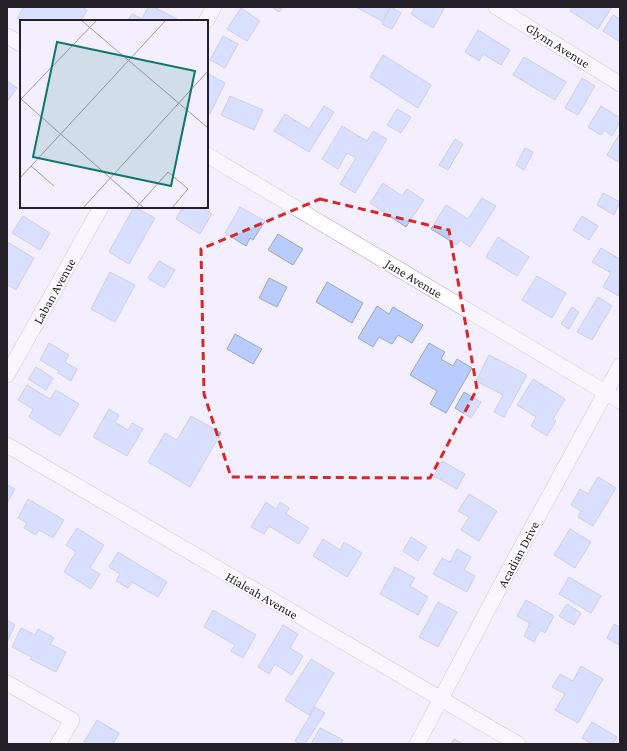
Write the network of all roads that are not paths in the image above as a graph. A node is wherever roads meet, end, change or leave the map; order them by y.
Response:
1 (214, 7) edge
2 (496, 7) edge
3 (207, 20) edge
4 (7, 36) edge
5 (20, 43) edge
6 (620, 84) edge
7 (208, 156) edge
8 (100, 208) edge
9 (620, 366) edge
10 (7, 375) edge
11 (606, 392) junction
12 (620, 400) edge
13 (7, 445) edge
14 (7, 683) edge
15 (441, 700) junction
16 (58, 744) edge
17 (417, 744) edge
18 (518, 744) edge

1 - 3 street
2 - 6 street, Glynn Avenue
4 - 5 street
7 - 11 street, Jane Avenue
8 - 10 street, Laban Avenue
9 - 11 street, Acadian Drive
11 - 12 street, Jane Avenue
11 - 15 street, Acadian Drive
13 - 15 street, Hialeah Avenue
14 - 16 street
15 - 17 street, Acadian Drive
15 - 18 street, Hialeah Avenue

